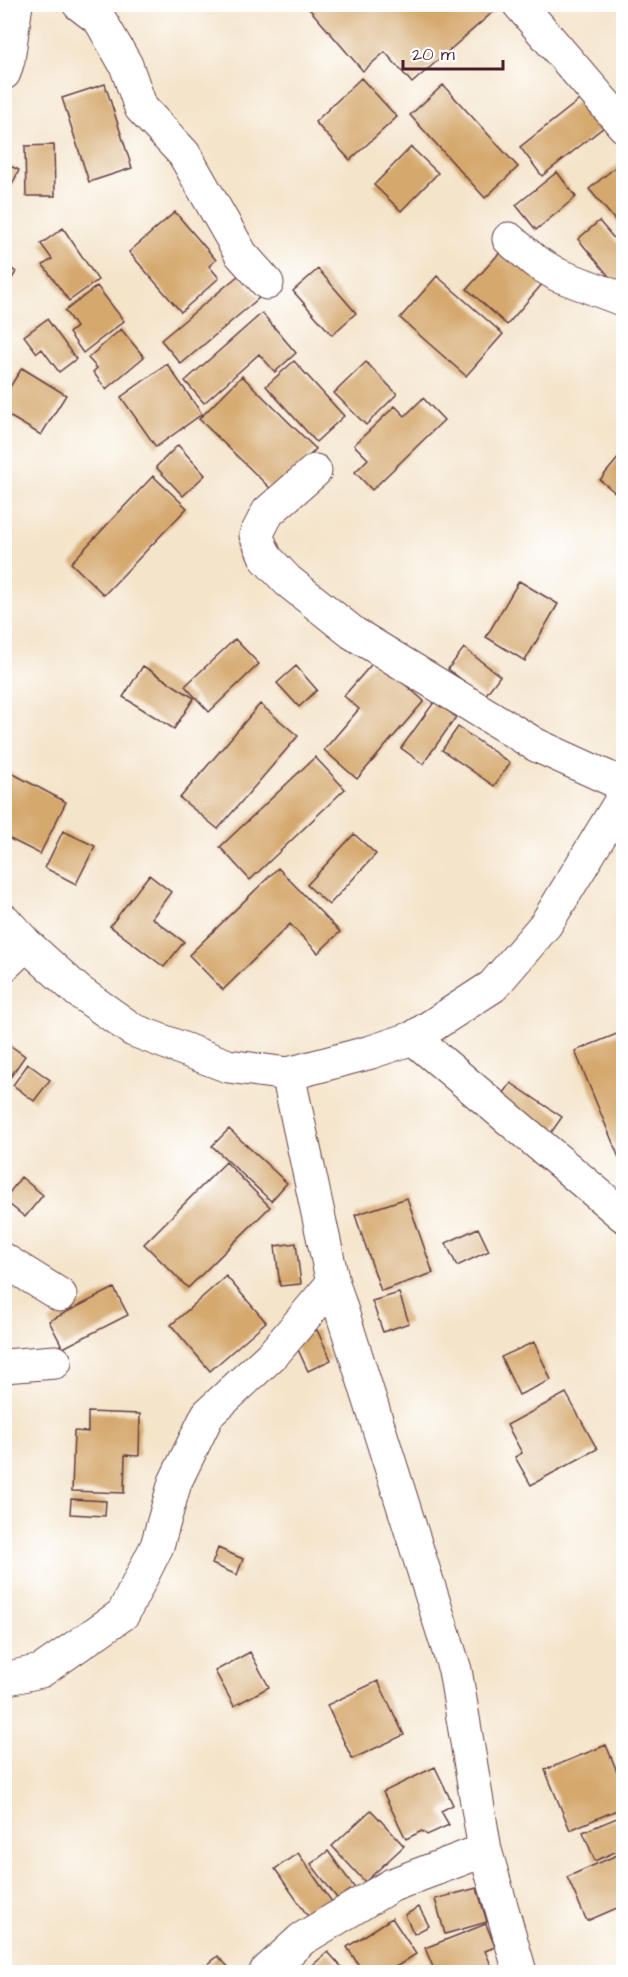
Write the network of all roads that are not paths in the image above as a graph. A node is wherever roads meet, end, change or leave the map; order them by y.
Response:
1 (16, 4) edge
2 (79, 4) edge
3 (519, 4) edge
4 (4, 73) edge
5 (624, 126) edge
6 (509, 240) dead end
7 (267, 283) dead end
8 (624, 300) edge
9 (315, 471) dead end
10 (624, 785) edge
11 (624, 795) edge
12 (4, 920) edge
13 (15, 954) edge
14 (413, 1038) junction
15 (288, 1074) junction
16 (624, 1216) edge
17 (4, 1260) edge
18 (333, 1283) junction
19 (60, 1295) dead end
20 (54, 1362) dead end
21 (4, 1366) edge
22 (4, 1679) edge
23 (485, 1850) junction
24 (266, 1972) edge
25 (520, 1972) edge

1 - 4 street
2 - 7 street
3 - 5 street
6 - 8 street
9 - 10 street
11 - 14 street
12 - 13 street
13 - 15 street
14 - 15 street
14 - 16 street
15 - 18 street
17 - 19 street
18 - 22 street
18 - 23 street
20 - 21 street
23 - 24 street
23 - 25 street

